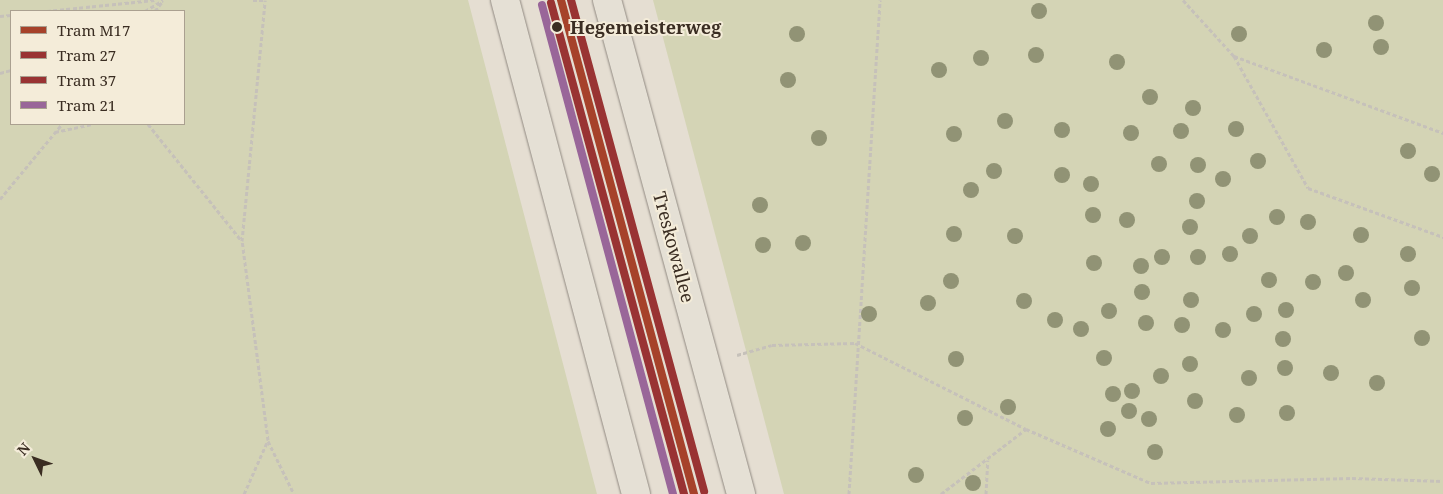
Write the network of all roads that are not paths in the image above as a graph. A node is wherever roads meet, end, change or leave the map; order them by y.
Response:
1 (504, 0) edge
2 (607, 0) edge
3 (636, 494) edge
4 (741, 494) edge

1 - 3 main road
2 - 4 main road, Treskowallee

